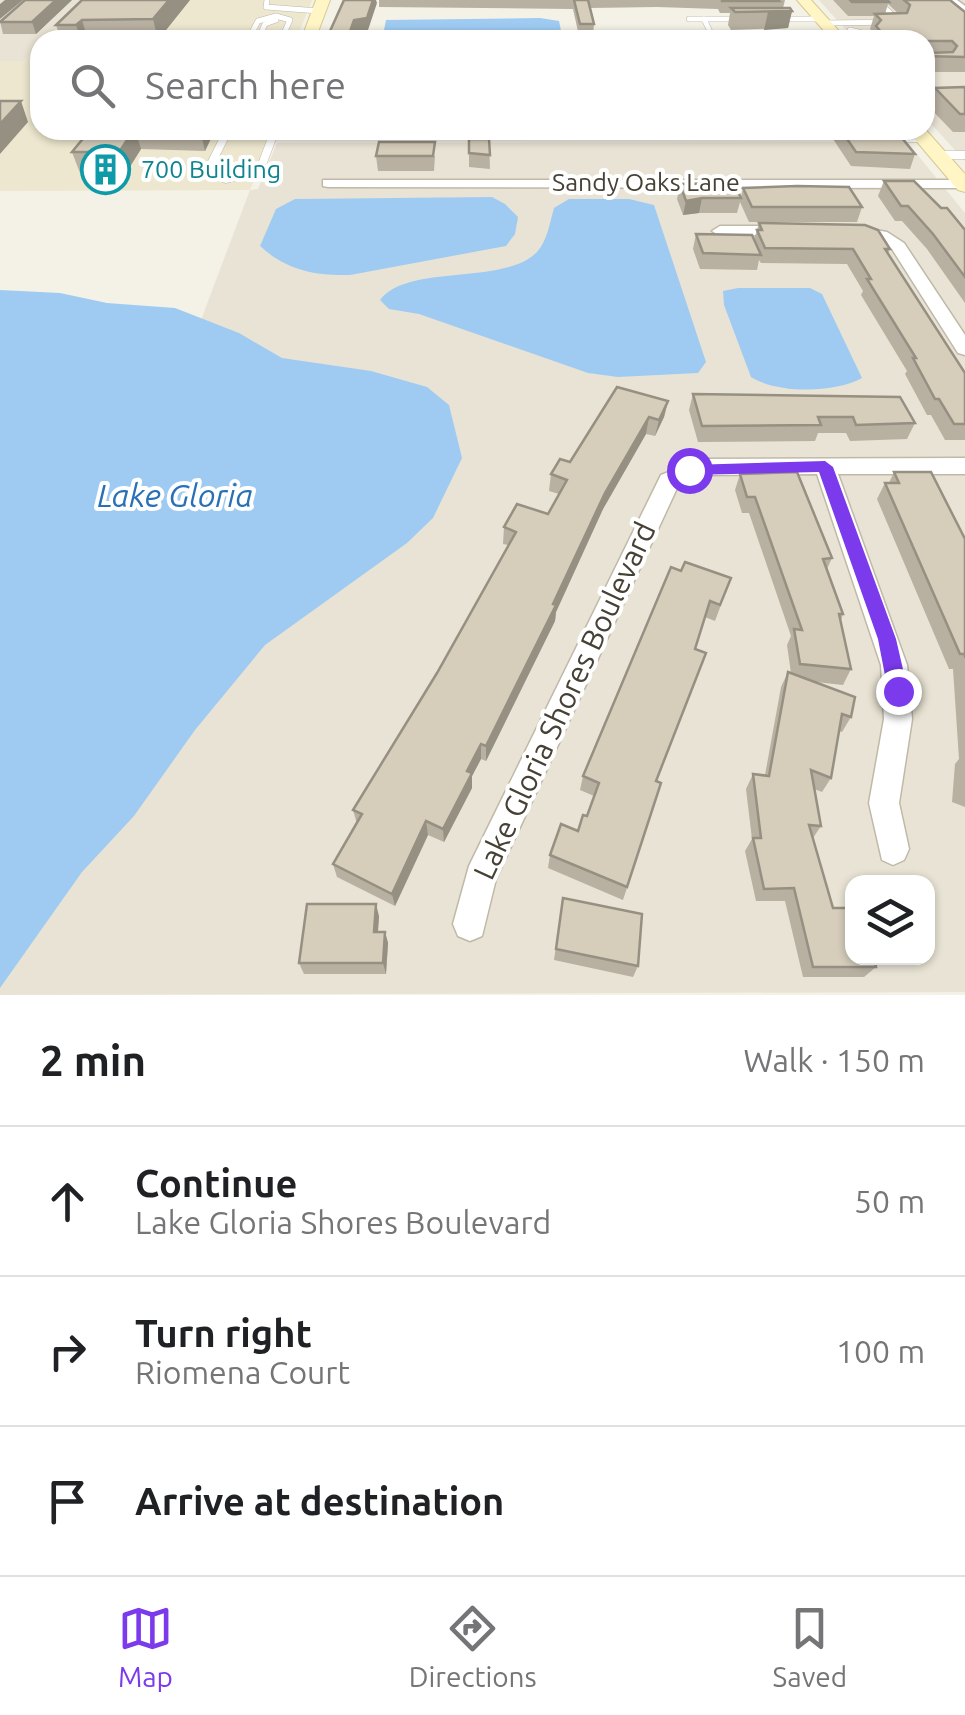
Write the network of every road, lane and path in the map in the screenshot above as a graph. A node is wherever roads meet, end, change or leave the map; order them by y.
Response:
1 (267, 0) edge
2 (294, 0) edge
3 (804, 0) edge
4 (876, 0) edge
5 (950, 0) edge
6 (321, 6) edge
7 (289, 11) junction
8 (965, 12) edge
9 (690, 19) dead end
10 (704, 19) junction
11 (743, 19) edge
12 (762, 19) edge
13 (290, 20) junction
14 (254, 30) edge
15 (264, 30) edge
16 (286, 30) edge
17 (312, 30) edge
18 (709, 30) edge
19 (831, 30) edge
20 (861, 30) edge
21 (965, 96) edge
22 (935, 97) edge
23 (224, 140) edge
24 (272, 140) edge
25 (925, 140) edge
26 (938, 155) junction
27 (965, 155) edge
28 (328, 183) dead end
29 (964, 185) edge
30 (720, 230) edge
31 (965, 349) edge
32 (965, 466) edge
33 (825, 467) junction
34 (894, 849) dead end
35 (470, 924) dead end

1 - 7 lane
2 - 7 lane
3 - 19 street
4 - 19 lane
5 - 8 street
6 - 7 lane
6 - 17 street
9 - 10 lane
10 - 11 lane
10 - 18 lane
12 - 19 lane
13 - 14 lane
13 - 15 lane
13 - 16 lane
19 - 20 lane
21 - 22 street
23 - 24 lane
25 - 26 street
26 - 27 lane
26 - 29 street
28 - 29 street, Sandy Oaks Lane
30 - 31 street
32 - 33 street, Lake Gloria Shores Boulevard
33 - 34 street
33 - 35 street, Lake Gloria Shores Boulevard

